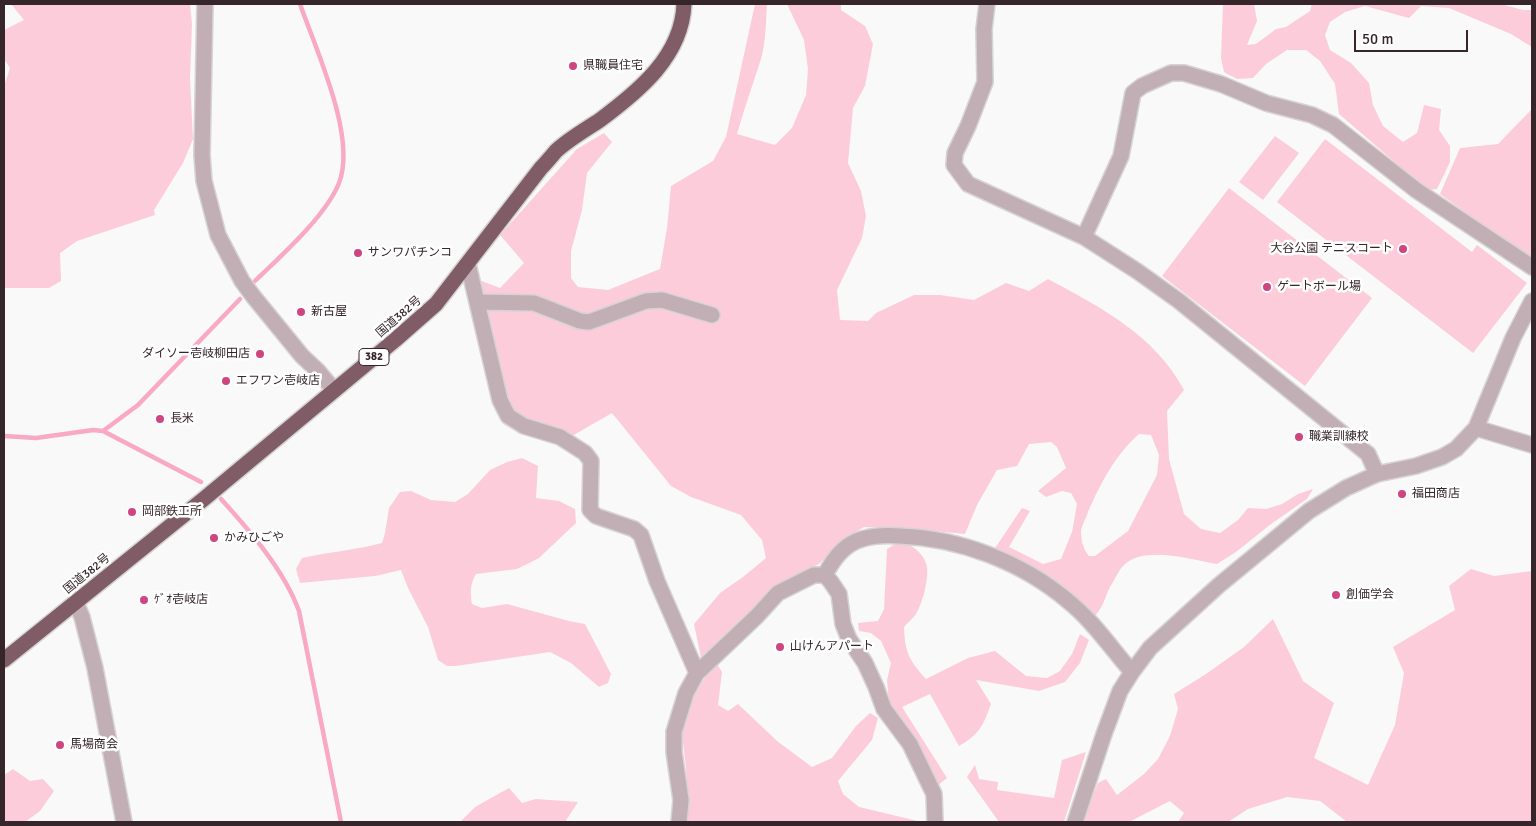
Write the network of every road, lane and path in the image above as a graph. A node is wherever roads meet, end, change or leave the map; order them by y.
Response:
1 (205, 4) edge
2 (684, 4) edge
3 (987, 4) edge
4 (1084, 236) junction
5 (468, 264) junction
6 (1532, 267) edge
7 (1532, 301) edge
8 (477, 302) junction
9 (712, 315) dead end
10 (334, 390) junction
11 (1476, 428) junction
12 (1532, 445) edge
13 (1377, 474) junction
14 (825, 575) junction
15 (76, 603) junction
16 (4, 660) edge
17 (1132, 672) junction
18 (697, 673) junction
19 (124, 822) edge
20 (679, 822) edge
21 (935, 822) edge
22 (1075, 822) edge

1 - 10 street
2 - 5 highway, 国道382号 / 382
3 - 4 street
4 - 6 street
4 - 13 street
5 - 8 street
5 - 10 highway, 国道382号 / 382
7 - 11 street
8 - 9 street
8 - 18 street
10 - 15 highway, 国道382号 / 382
11 - 12 street
11 - 13 street
13 - 17 street
14 - 17 street
14 - 18 street
14 - 21 street
15 - 16 highway, 国道382号 / 382
15 - 19 street
17 - 22 street
18 - 20 street

